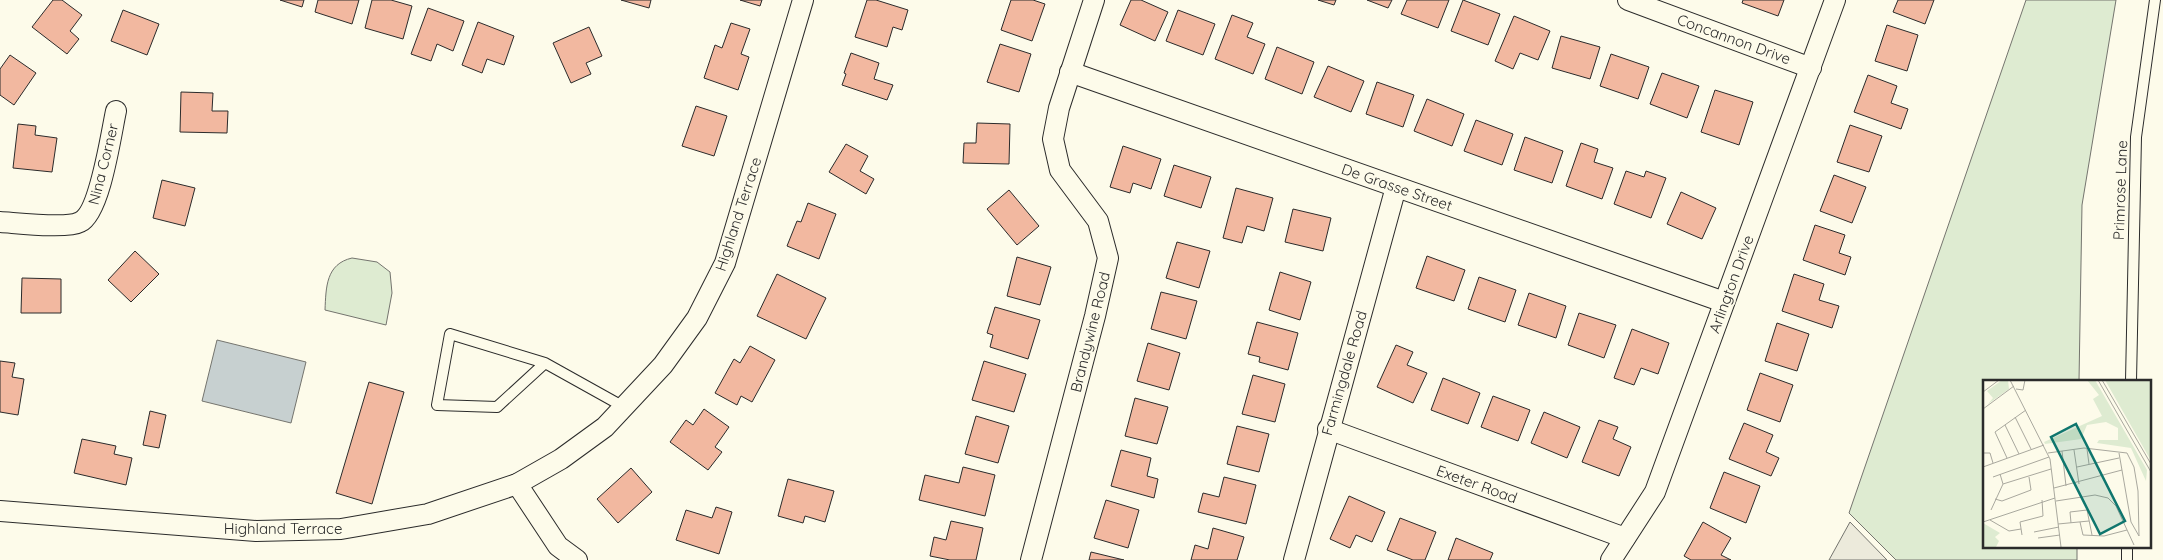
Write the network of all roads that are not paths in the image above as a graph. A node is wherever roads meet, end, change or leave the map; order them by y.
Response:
1 (803, 0) edge
2 (1094, 0) edge
3 (1628, 0) edge
4 (1835, 0) edge
5 (2155, 0) edge
6 (1811, 68) junction
7 (1070, 72) junction
8 (116, 112) dead end
9 (1396, 187) junction
10 (0, 222) edge
11 (1724, 302) junction
12 (545, 363) junction
13 (2131, 380) edge
14 (624, 407) junction
15 (1328, 429) junction
16 (517, 484) junction
17 (0, 511) edge
18 (1626, 538) junction
19 (577, 560) edge
20 (1031, 560) edge
21 (1294, 560) edge
22 (1611, 560) edge

1 - 14 street, Highland Terrace
2 - 7 street, Brandywine Road
3 - 6 street, Concannon Drive
4 - 6 street, Arlington Drive
5 - 13 lane, Primrose Lane
6 - 11 street, Arlington Drive
7 - 9 street, De Grasse Street
7 - 20 street, Brandywine Road
8 - 10 street, Nina Corner
9 - 11 street, De Grasse Street
9 - 15 street, Farmingdale Road
11 - 18 street, Arlington Drive
12 - 12 lane
12 - 14 lane
14 - 16 street, Highland Terrace
15 - 18 street, Exeter Road
15 - 21 street, Farmingdale Road
16 - 17 street, Highland Terrace
16 - 19 street
18 - 22 street, Arlington Drive

